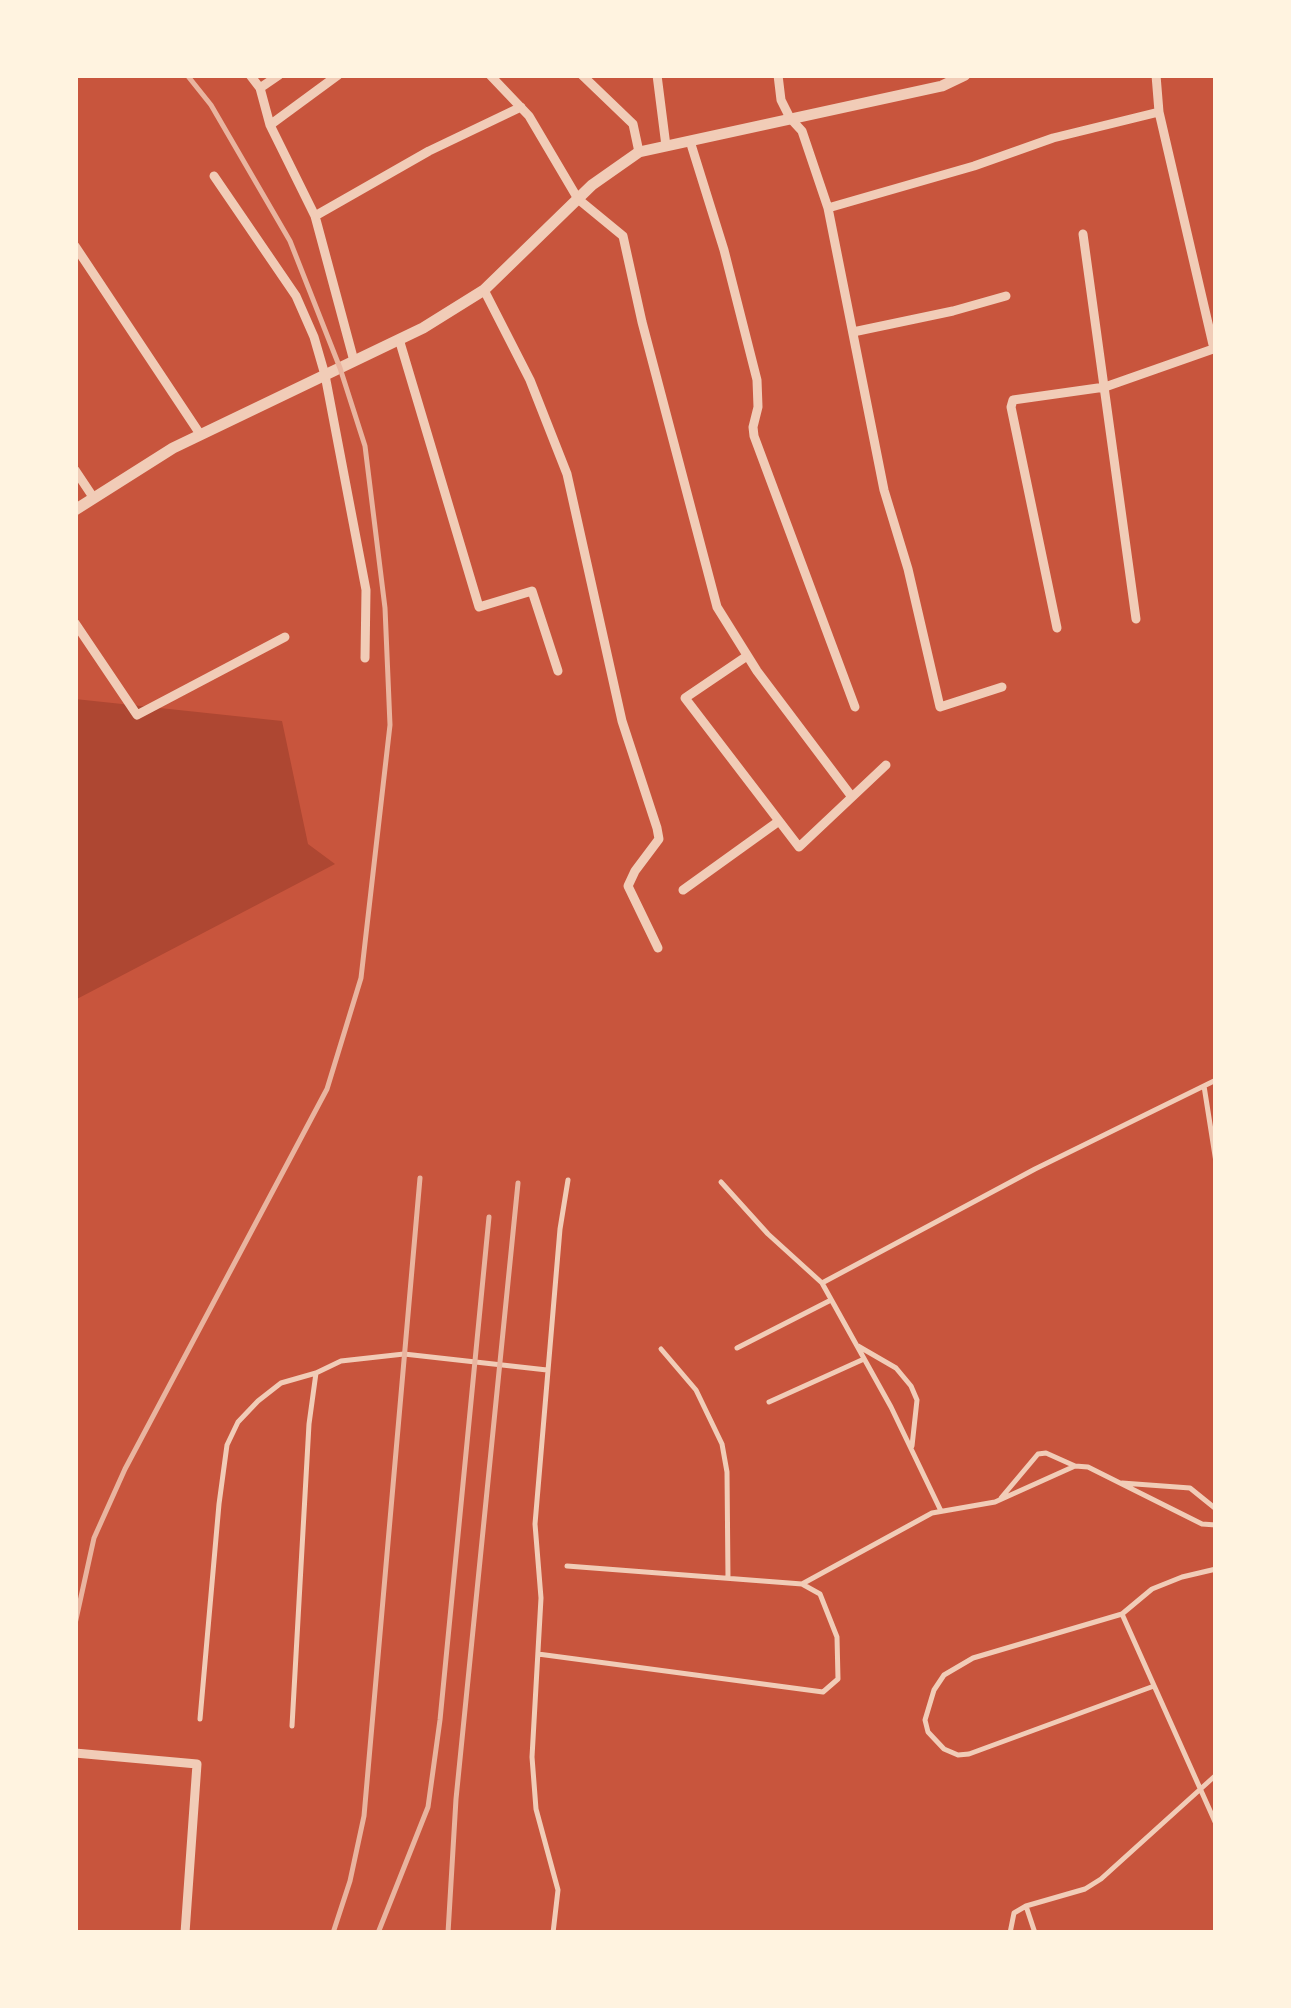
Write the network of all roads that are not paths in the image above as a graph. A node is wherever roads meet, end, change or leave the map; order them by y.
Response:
1 (250, 75) edge
2 (279, 75) edge
3 (338, 75) edge
4 (490, 75) edge
5 (582, 75) edge
6 (657, 75) edge
7 (778, 75) edge
8 (965, 75) edge
9 (1156, 75) edge
10 (260, 88) junction
11 (520, 107) junction
12 (1159, 112) junction
13 (790, 118) junction
14 (270, 125) junction
15 (690, 141) junction
16 (666, 146) junction
17 (639, 152) junction
18 (214, 176) dead end
19 (578, 199) junction
20 (828, 208) junction
21 (314, 216) junction
22 (1083, 234) dead end
23 (75, 246) edge
24 (484, 290) junction
25 (1006, 296) dead end
26 (853, 332) junction
27 (399, 339) junction
28 (1215, 349) edge
29 (354, 361) junction
30 (325, 375) junction
31 (1105, 387) junction
32 (200, 434) junction
33 (75, 470) edge
34 (93, 497) junction
35 (75, 510) edge
36 (1136, 618) dead end
37 (75, 623) edge
38 (1057, 628) dead end
39 (285, 637) dead end
40 (747, 656) junction
41 (365, 658) dead end
42 (558, 671) dead end
43 (1002, 687) dead end
44 (855, 707) dead end
45 (886, 765) dead end
46 (852, 797) junction
47 (779, 821) junction
48 (683, 890) dead end
49 (658, 948) dead end
50 (1216, 1080) edge
51 (1204, 1086) junction
52 (1216, 1162) edge
53 (568, 1180) dead end
54 (721, 1182) dead end
55 (822, 1283) junction
56 (832, 1300) junction
57 (856, 1344) junction
58 (737, 1348) dead end
59 (661, 1349) dead end
60 (864, 1359) junction
61 (547, 1370) junction
62 (316, 1374) junction
63 (769, 1402) dead end
64 (911, 1449) junction
65 (1075, 1466) junction
66 (1119, 1483) junction
67 (999, 1500) junction
68 (1216, 1509) edge
69 (941, 1510) junction
70 (1216, 1525) edge
71 (567, 1566) dead end
72 (1216, 1569) edge
73 (728, 1578) junction
74 (802, 1584) junction
75 (1122, 1614) junction
76 (538, 1654) junction
77 (1154, 1686) junction
78 (200, 1719) dead end
79 (292, 1726) dead end
80 (75, 1753) edge
81 (1216, 1775) edge
82 (1200, 1789) junction
83 (1216, 1824) edge
84 (1026, 1906) junction
85 (185, 1933) edge
86 (554, 1933) edge
87 (1010, 1933) edge
88 (1035, 1933) edge

1 - 10 street
2 - 10 street
3 - 14 street
4 - 11 street
5 - 17 street
6 - 16 street
7 - 13 street
8 - 13 street
9 - 12 street
10 - 14 street
11 - 19 street
11 - 21 street
12 - 20 street
12 - 28 street
13 - 15 street
13 - 20 street
14 - 21 street
15 - 16 street
15 - 44 street
16 - 17 street
17 - 19 street
18 - 30 street
19 - 24 street
19 - 40 street
20 - 26 street
21 - 29 street
22 - 31 street
23 - 32 street
24 - 27 street
24 - 49 street
25 - 26 street
26 - 43 street
27 - 29 street
27 - 42 street
28 - 31 street
29 - 30 street
30 - 32 street
30 - 41 street
31 - 36 street
31 - 38 street
32 - 34 street
33 - 34 street
34 - 35 street
37 - 39 street
40 - 46 street
40 - 47 street
45 - 46 street
46 - 47 street
47 - 48 street
50 - 51 lane
51 - 52 lane
51 - 55 lane
53 - 61 lane
54 - 55 lane
55 - 56 lane
56 - 57 lane
56 - 58 lane
57 - 60 lane
57 - 64 lane
59 - 73 lane
60 - 63 lane
60 - 64 lane
61 - 62 lane
61 - 76 lane
62 - 78 lane
62 - 79 lane
64 - 69 lane
65 - 66 lane
65 - 67 lane
65 - 67 lane
66 - 68 lane
66 - 70 lane
67 - 69 lane
69 - 74 lane
71 - 73 lane
72 - 75 lane
73 - 74 lane
74 - 76 lane
75 - 77 lane
75 - 77 lane
76 - 86 lane
77 - 82 lane
80 - 85 street
81 - 82 lane
82 - 83 lane
82 - 84 lane
84 - 87 lane
84 - 88 lane

